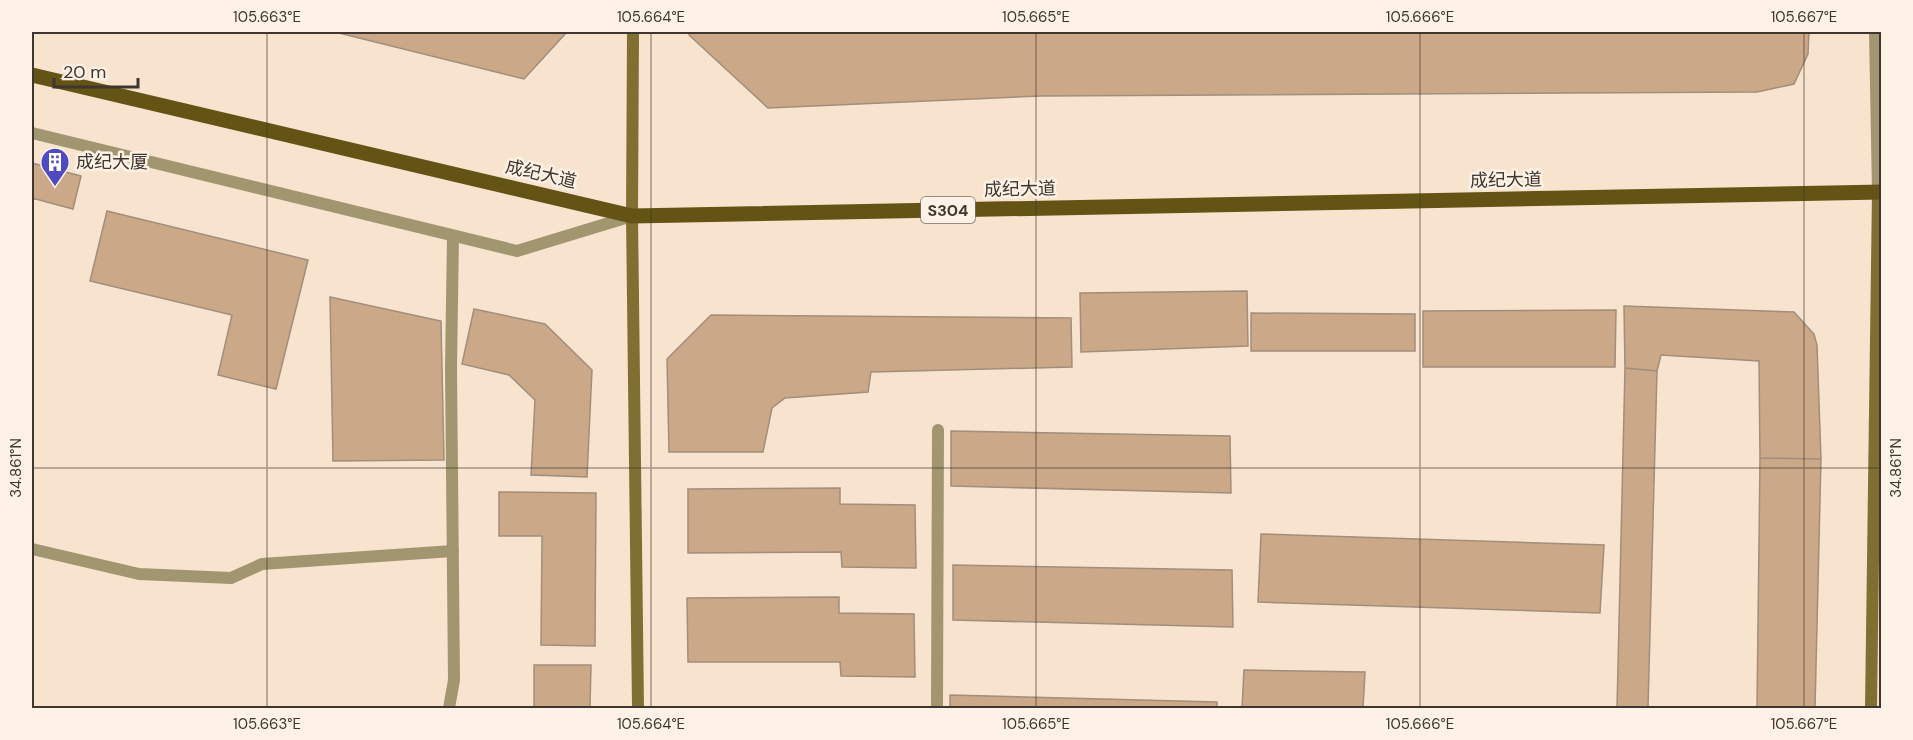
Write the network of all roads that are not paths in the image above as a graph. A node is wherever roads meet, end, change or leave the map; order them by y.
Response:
1 (633, 32) edge
2 (1875, 32) edge
3 (32, 75) edge
4 (32, 133) edge
5 (1880, 192) edge
6 (632, 216) junction
7 (453, 236) junction
8 (938, 430) dead end
9 (32, 549) edge
10 (453, 550) junction
11 (449, 708) edge
12 (638, 708) edge
13 (937, 708) edge
14 (1872, 708) edge

1 - 6 main road
2 - 5 street
3 - 6 main road, 成纪大道 / S304
4 - 7 street
5 - 6 main road, 成纪大道 / S304
5 - 14 main road
6 - 7 street
6 - 12 main road
7 - 10 street
8 - 13 street
9 - 10 street
10 - 11 street

